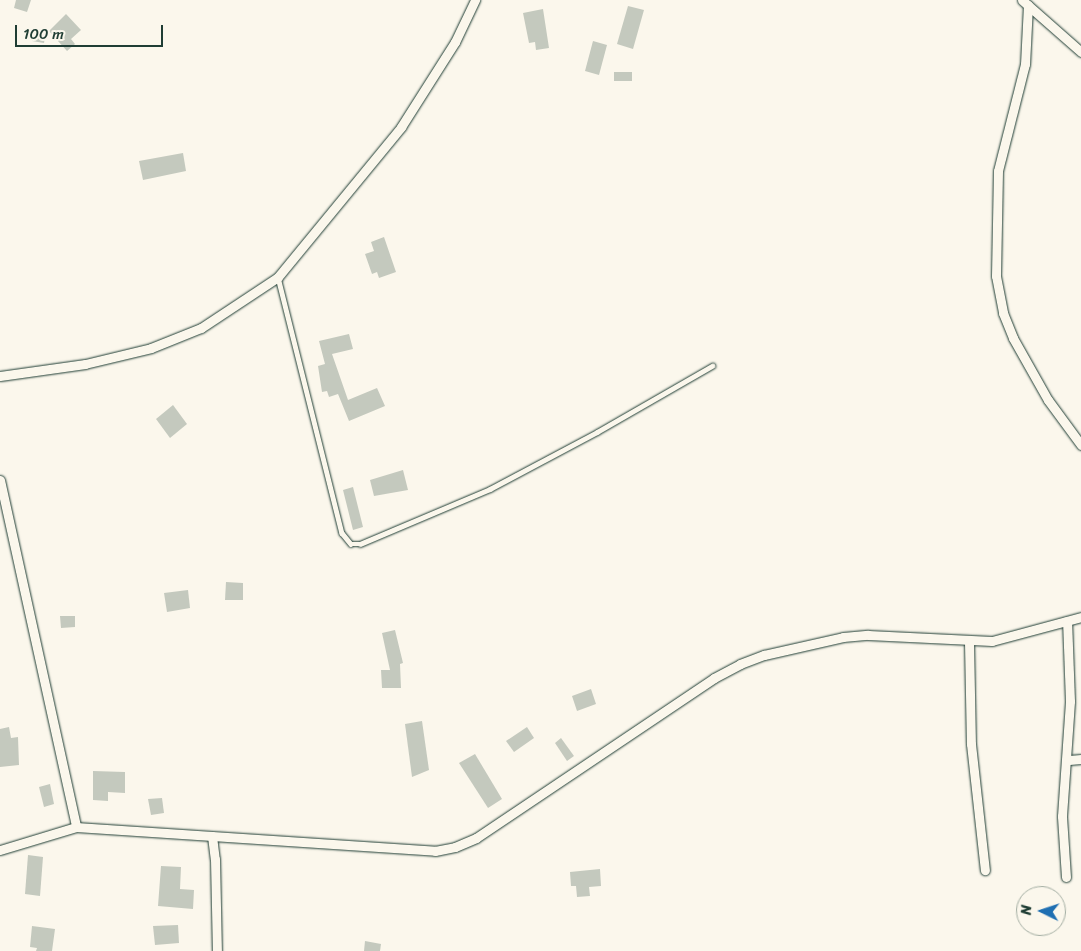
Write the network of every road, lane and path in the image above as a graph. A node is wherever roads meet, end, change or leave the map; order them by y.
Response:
1 (475, 0) edge
2 (1025, 3) edge
3 (1081, 52) edge
4 (278, 277) junction
5 (712, 366) dead end
6 (0, 376) edge
7 (1081, 445) edge
8 (0, 480) edge
9 (1081, 617) edge
10 (1067, 621) junction
11 (969, 642) junction
12 (1081, 759) edge
13 (1069, 760) junction
14 (76, 827) junction
15 (212, 836) junction
16 (0, 850) edge
17 (985, 870) dead end
18 (1066, 877) dead end
19 (217, 951) edge

1 - 4 street
2 - 3 street
2 - 7 street
4 - 5 lane
4 - 6 street
8 - 14 street
9 - 10 street
10 - 11 street
10 - 13 street
11 - 15 street
11 - 17 street
12 - 13 street
13 - 18 street
14 - 15 street
14 - 16 street
15 - 19 street

